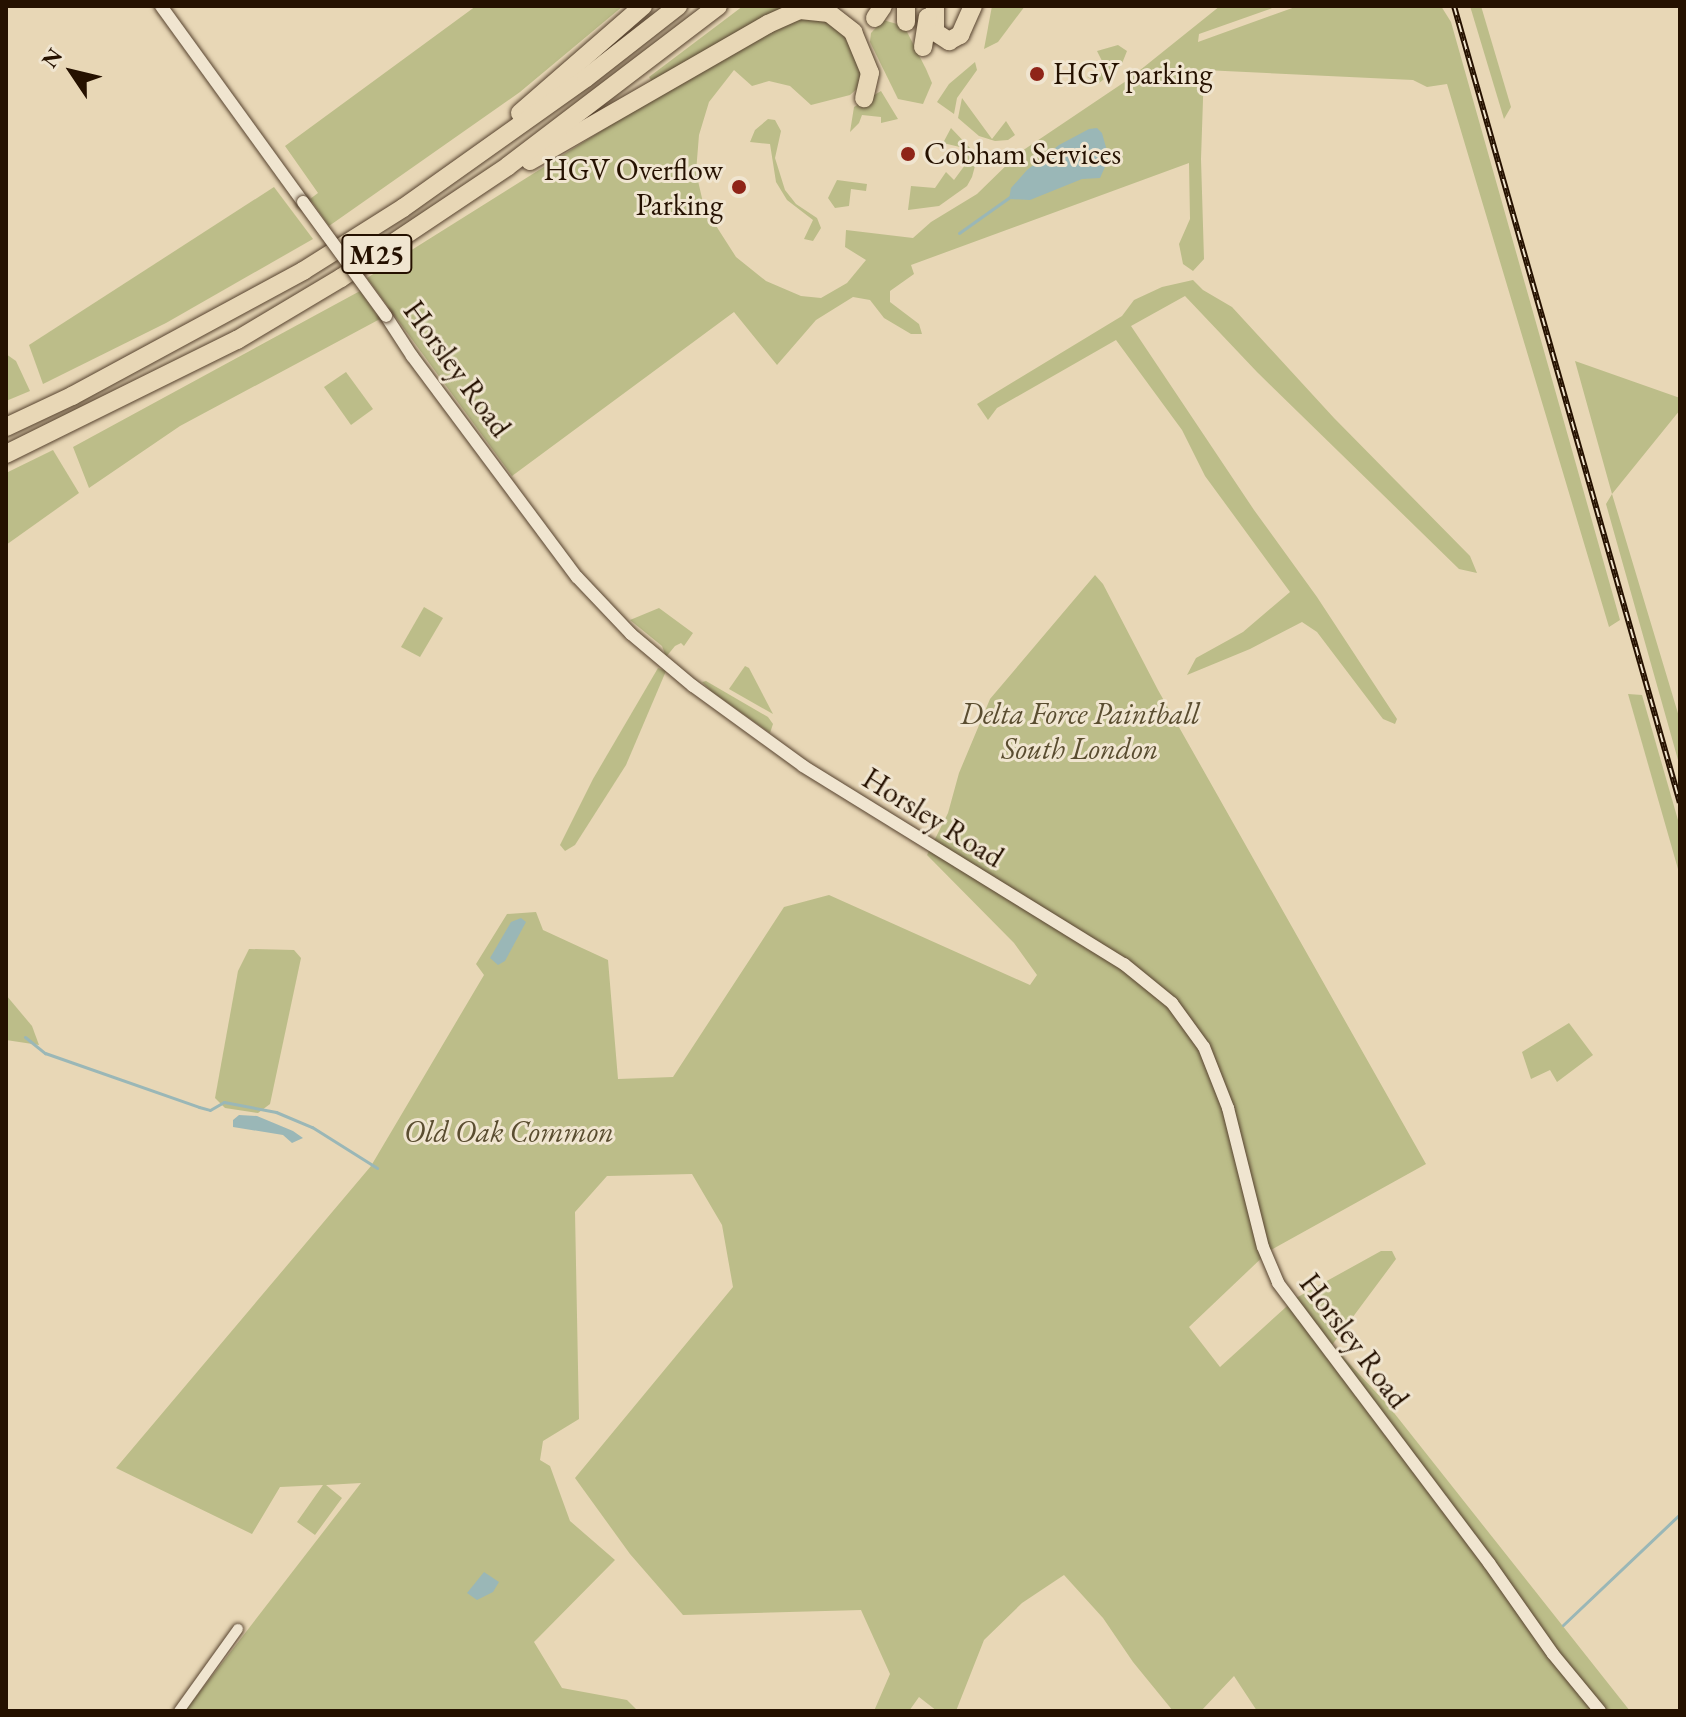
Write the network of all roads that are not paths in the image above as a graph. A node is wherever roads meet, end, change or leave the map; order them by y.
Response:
1 (161, 6) edge
2 (643, 6) edge
3 (678, 6) edge
4 (718, 6) edge
5 (932, 6) edge
6 (973, 6) edge
7 (923, 47) dead end
8 (864, 98) dead end
9 (484, 149) junction
10 (448, 209) junction
11 (6, 427) edge
12 (6, 454) edge
13 (238, 1629) dead end
14 (179, 1711) edge
15 (1600, 1711) edge

1 - 15 street, Horsley Road, bridge
2 - 9 highway, M25
3 - 9 highway, M25
4 - 10 highway, M25
5 - 6 highway
5 - 7 highway
8 - 10 highway, M25
9 - 11 highway, M25
10 - 12 highway, M25
13 - 14 street

